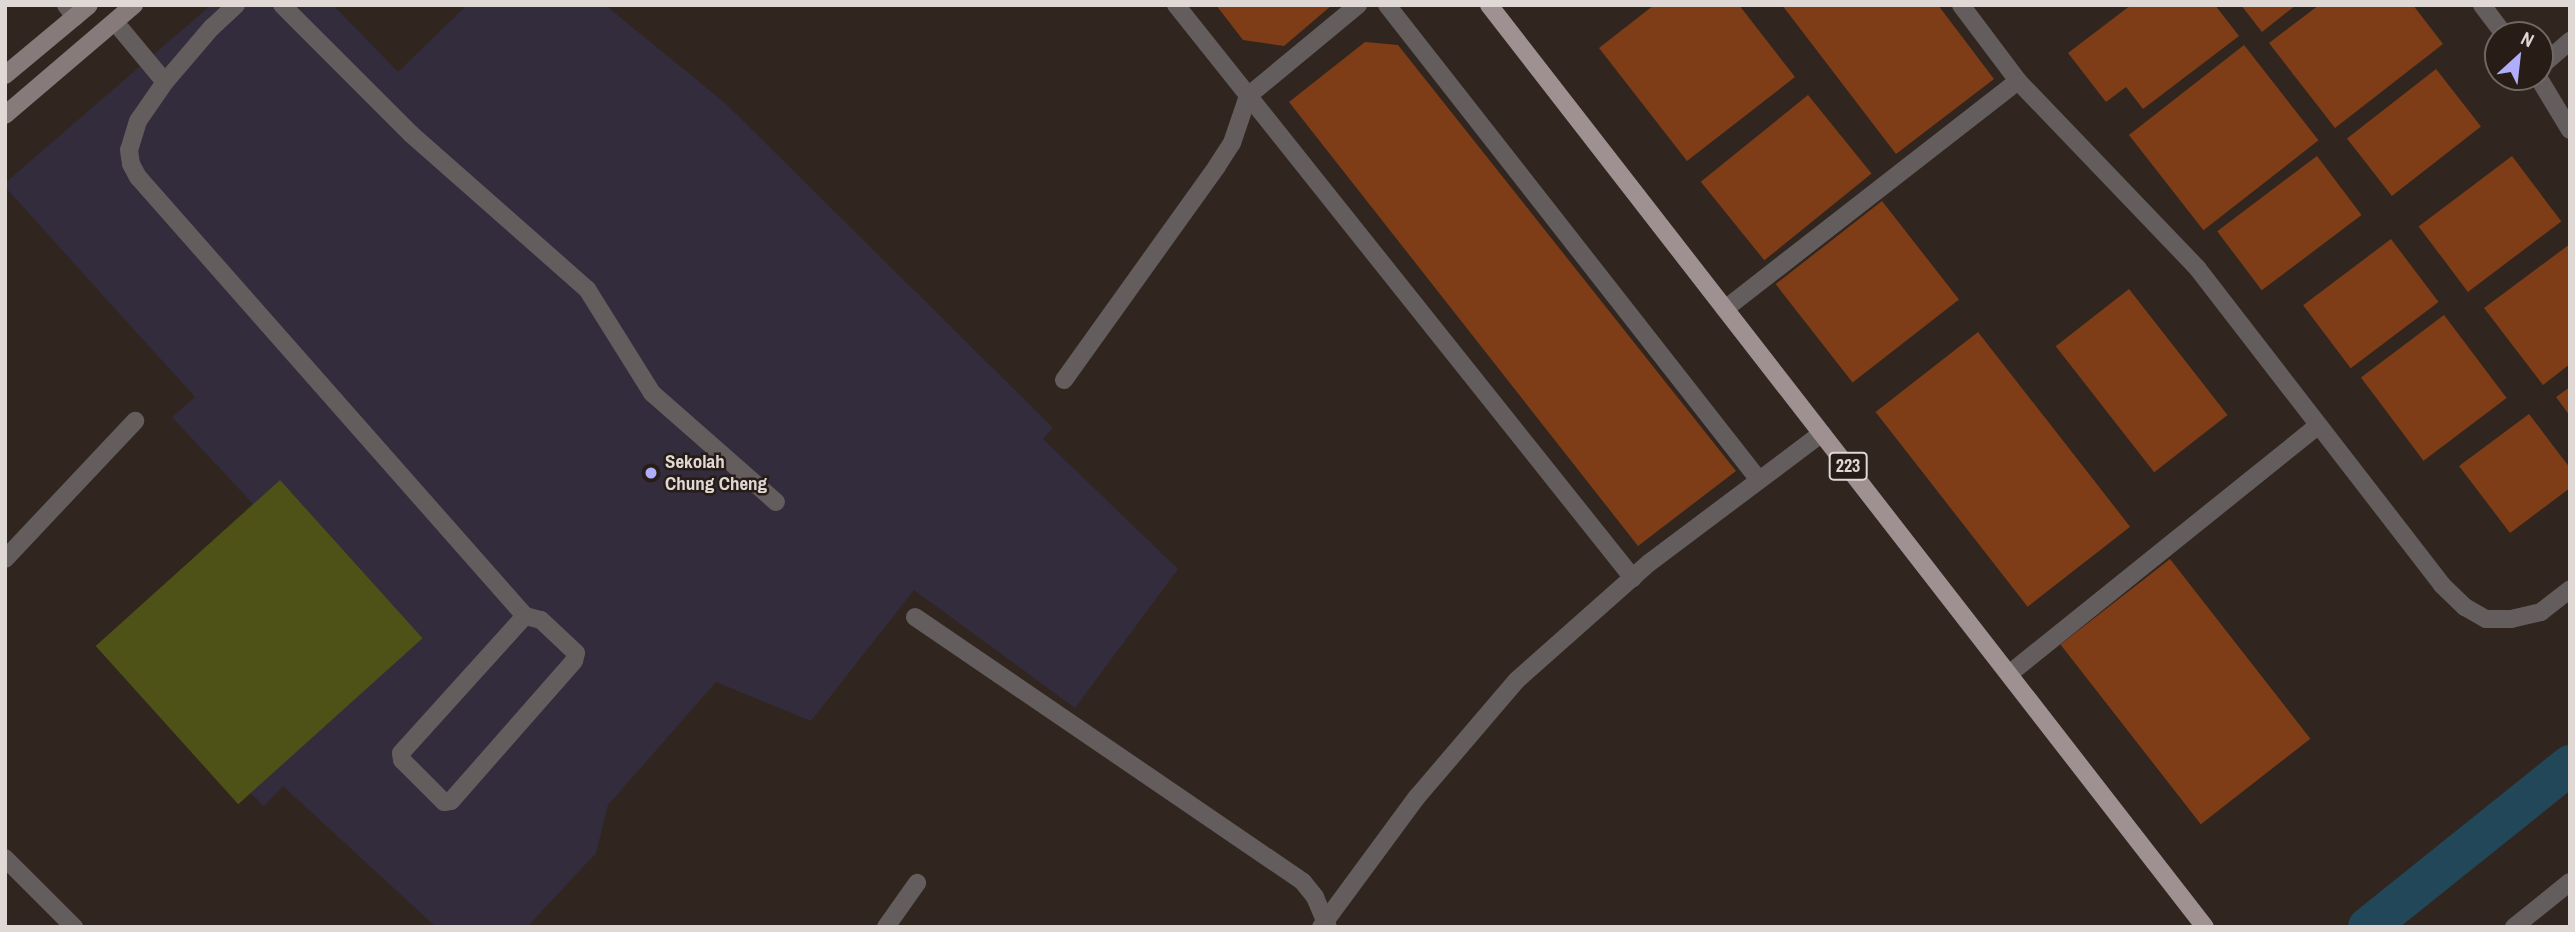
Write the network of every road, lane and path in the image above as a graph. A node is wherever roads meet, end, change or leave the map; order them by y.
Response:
1 (134, 5) edge
2 (236, 5) edge
3 (282, 5) edge
4 (1176, 5) edge
5 (1358, 5) edge
6 (1387, 5) edge
7 (1489, 5) edge
8 (1961, 5) edge
9 (2482, 5) edge
10 (77, 9) edge
11 (2494, 21) edge
12 (115, 22) junction
13 (2570, 41) edge
14 (2554, 55) edge
15 (5, 75) edge
16 (2018, 81) junction
17 (165, 82) junction
18 (2546, 91) edge
19 (1248, 96) junction
20 (5, 115) edge
21 (2570, 130) edge
22 (1725, 309) junction
23 (1064, 380) dead end
24 (135, 421) dead end
25 (2318, 426) junction
26 (1822, 433) junction
27 (1759, 480) junction
28 (776, 502) dead end
29 (5, 559) edge
30 (1633, 578) junction
31 (2570, 589) edge
32 (525, 616) junction
33 (915, 617) dead end
34 (2009, 674) junction
35 (5, 858) edge
36 (2570, 882) edge
37 (917, 883) dead end
38 (1325, 925) edge
39 (74, 927) edge
40 (886, 927) edge
41 (2206, 927) edge
42 (2514, 927) edge

1 - 12 street
2 - 17 street
3 - 28 street
4 - 19 street
5 - 19 street
6 - 27 street
7 - 22 main road, 223
8 - 16 street
9 - 11 street
10 - 15 street
12 - 17 street
12 - 20 street
13 - 14 street
16 - 22 street
16 - 25 street
17 - 32 street
18 - 21 street
19 - 23 street
19 - 30 street
22 - 26 main road, 223
24 - 29 street
25 - 31 street
25 - 34 street
26 - 27 street
26 - 34 main road, 223
27 - 30 street
30 - 38 street
32 - 32 street
33 - 38 street
34 - 41 main road, 223
35 - 39 street
36 - 42 street
37 - 40 street

